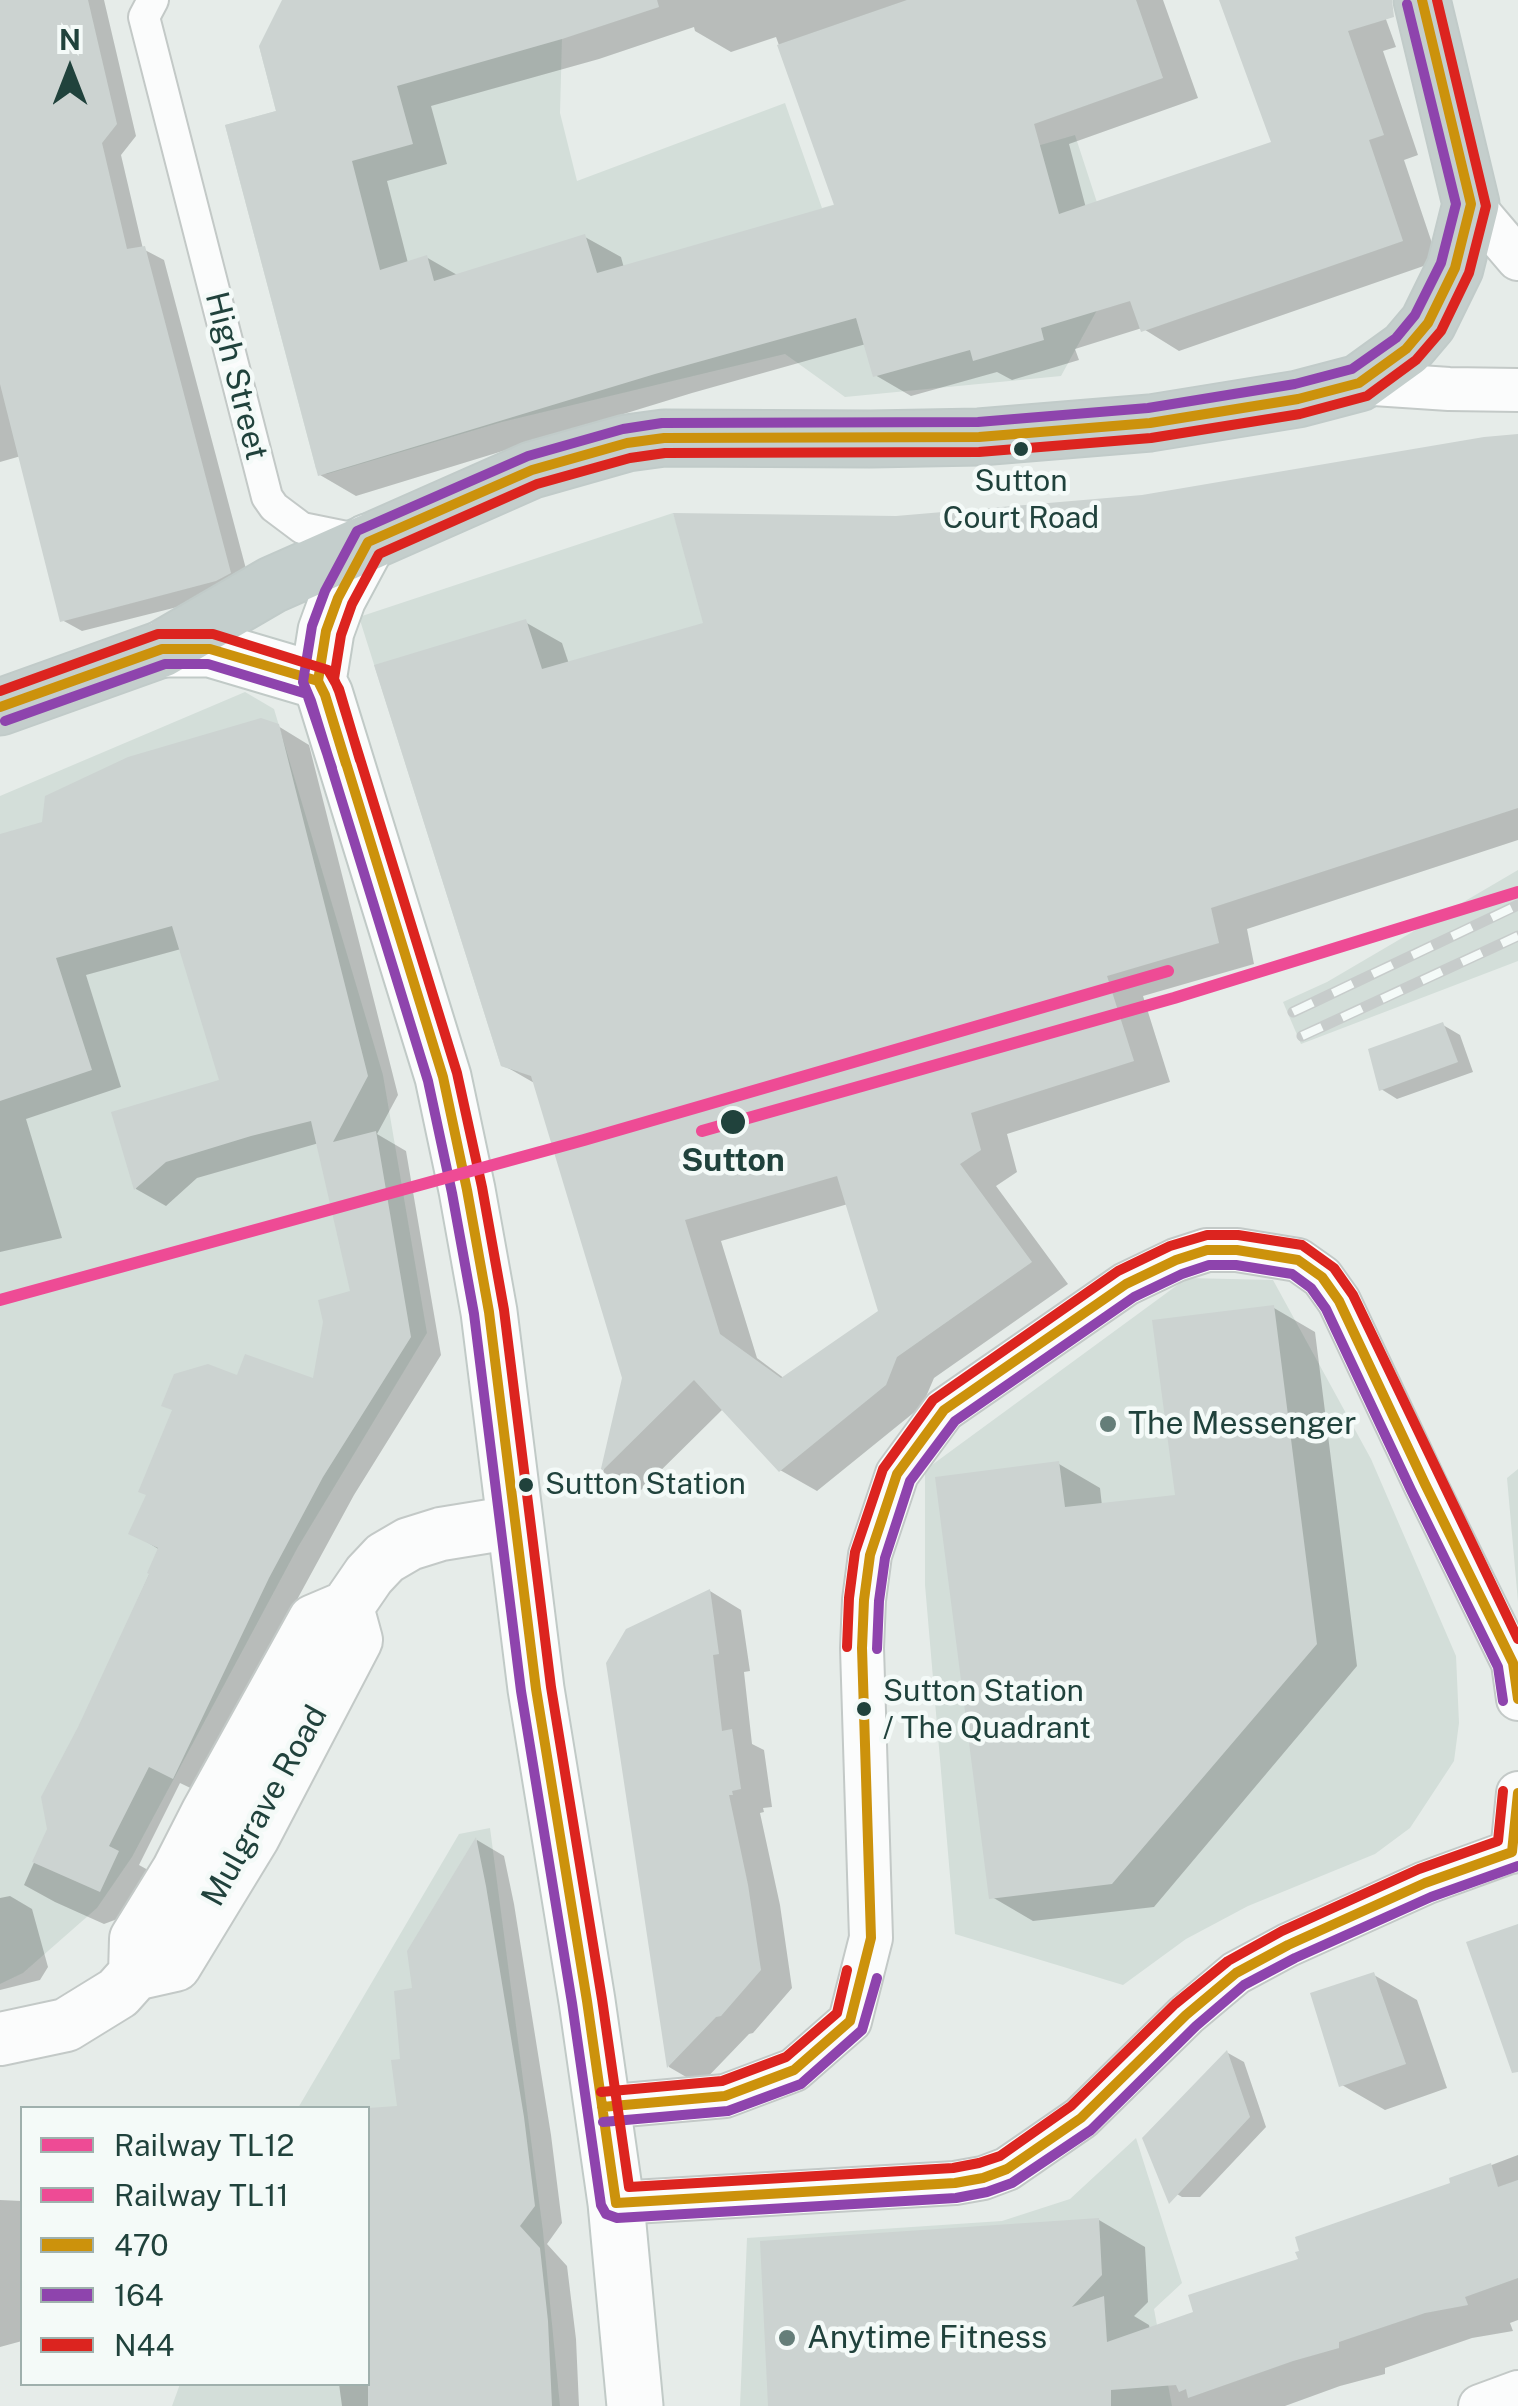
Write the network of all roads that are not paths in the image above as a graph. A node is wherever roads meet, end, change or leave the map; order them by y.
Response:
1 (154, 0) edge
2 (1422, 0) edge
3 (1471, 204) junction
4 (1518, 260) edge
5 (1360, 382) junction
6 (1518, 390) edge
7 (368, 542) junction
8 (162, 648) junction
9 (318, 682) junction
10 (0, 706) edge
11 (515, 1522) junction
12 (1518, 1699) edge
13 (1518, 1793) edge
14 (1515, 1851) edge
15 (0, 2040) edge
16 (602, 2107) junction
17 (616, 2203) junction
18 (1518, 2392) edge
19 (634, 2406) edge
20 (1480, 2406) edge

1 - 7 street, High Street
2 - 3 highway
3 - 4 street
3 - 5 highway
5 - 6 street
5 - 7 highway
7 - 8 highway
7 - 9 main road
8 - 9 main road
8 - 10 highway
9 - 11 main road
11 - 15 street, Mulgrave Road
11 - 16 main road
12 - 16 street
13 - 14 street
14 - 17 street
16 - 17 main road
17 - 19 main road
18 - 20 street

